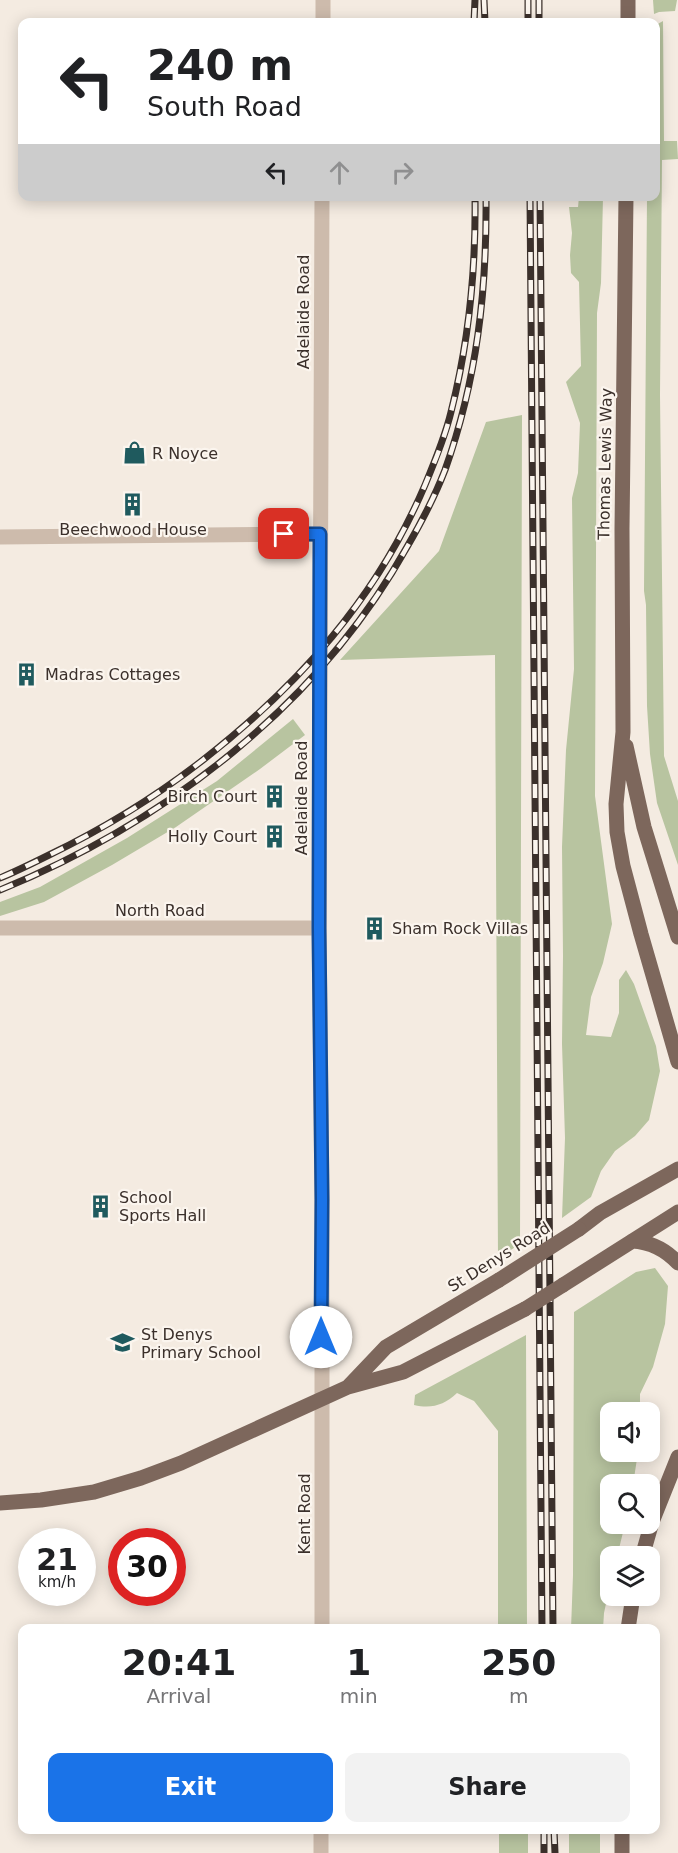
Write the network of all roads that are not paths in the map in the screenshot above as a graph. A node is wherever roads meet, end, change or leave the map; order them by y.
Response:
1 (323, 0) edge
2 (628, 0) edge
3 (323, 18) edge
4 (627, 18) edge
5 (322, 201) edge
6 (626, 201) edge
7 (320, 534) junction
8 (0, 537) edge
9 (623, 732) junction
10 (0, 928) edge
11 (319, 928) junction
12 (678, 937) edge
13 (678, 1062) edge
14 (678, 1169) edge
15 (678, 1212) edge
16 (632, 1241) junction
17 (678, 1263) edge
18 (348, 1387) junction
19 (322, 1400) junction
20 (678, 1457) edge
21 (0, 1503) edge
22 (645, 1546) edge
23 (631, 1606) edge
24 (322, 1624) edge
25 (629, 1624) edge
26 (321, 1834) edge
27 (622, 1834) edge
28 (321, 1853) edge
29 (622, 1853) edge

1 - 3 street
2 - 4 main road
5 - 7 street, Adelaide Road
6 - 9 main road, Thomas Lewis Way
7 - 8 street
7 - 11 street, Adelaide Road
9 - 12 main road, Thomas Lewis Way
9 - 13 main road, Thomas Lewis Way
10 - 11 street, North Road
11 - 19 street, Adelaide Road
14 - 18 main road, St Denys Road, bridge
15 - 16 main road, St Denys Road
16 - 17 main road
16 - 18 main road, St Denys Road, bridge
18 - 19 main road, St Denys Road
19 - 21 main road, St Denys Road
19 - 24 street, Kent Road
20 - 22 main road
23 - 25 main road
26 - 28 street
27 - 29 main road

